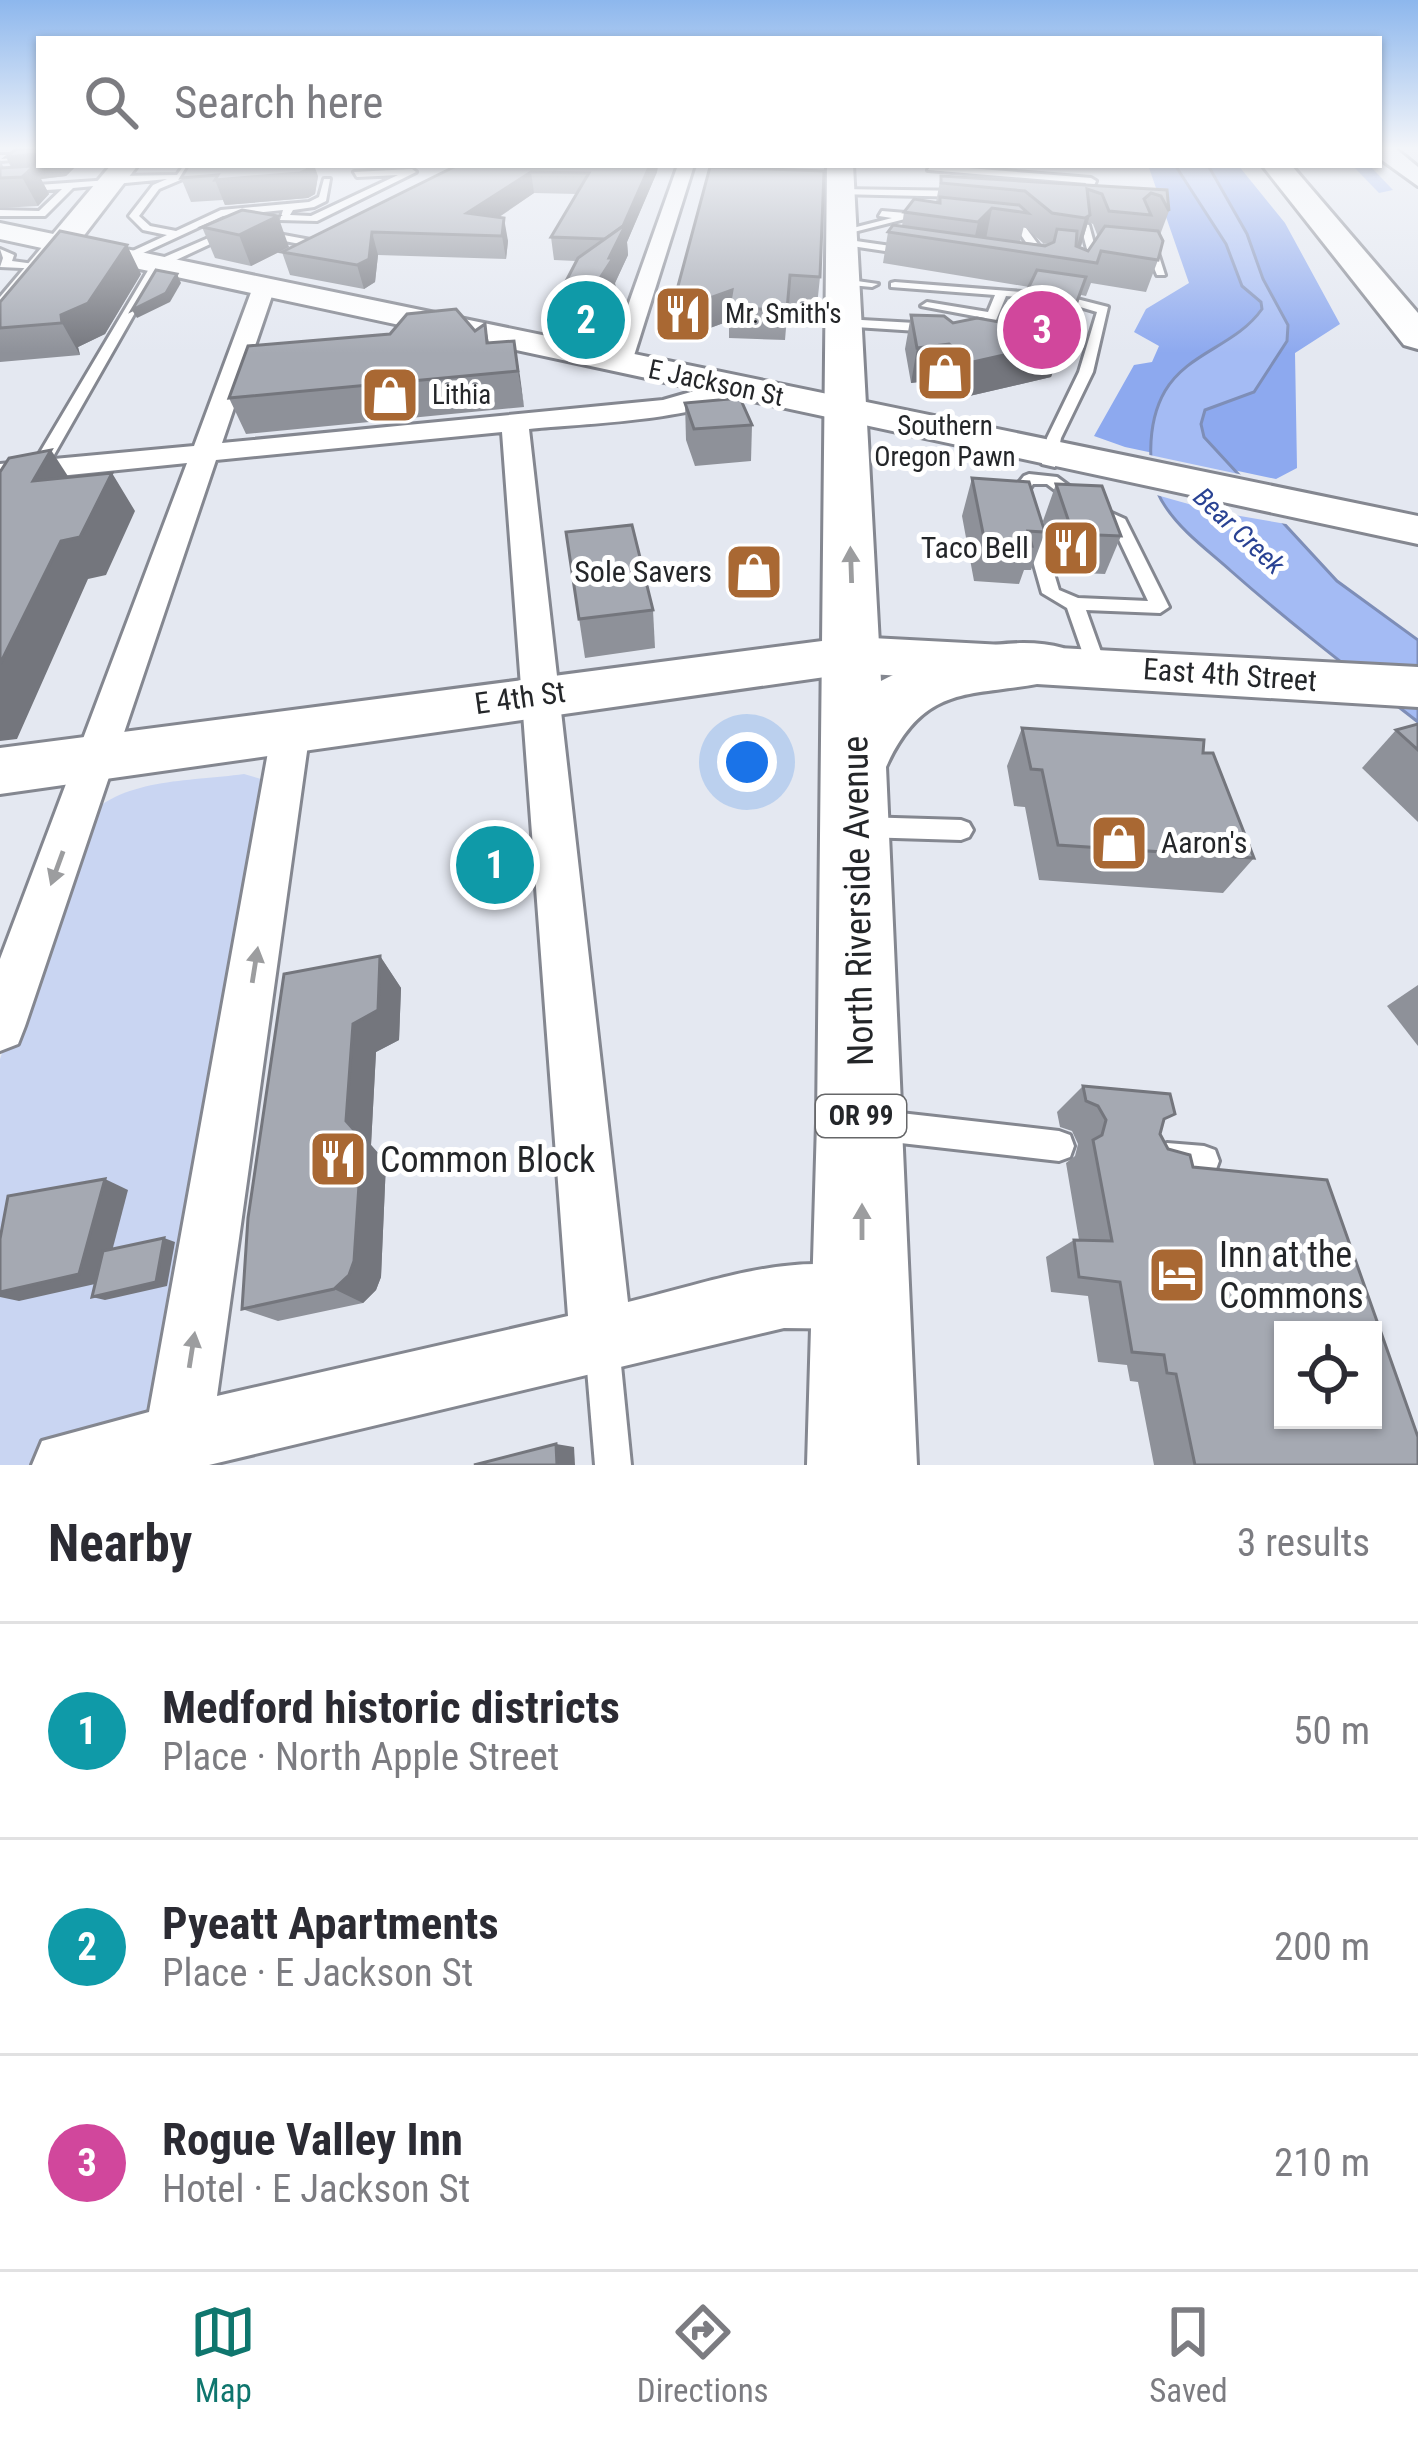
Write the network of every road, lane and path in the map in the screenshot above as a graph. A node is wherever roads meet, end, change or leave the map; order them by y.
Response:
1 (84, 216) edge
2 (134, 216) edge
3 (216, 216) edge
4 (285, 216) edge
5 (319, 216) edge
6 (669, 216) edge
7 (846, 216) edge
8 (857, 216) edge
9 (913, 216) edge
10 (1318, 216) edge
11 (1346, 216) edge
12 (938, 219) edge
13 (980, 223) edge
14 (1084, 225) edge
15 (0, 230) edge
16 (322, 241) joint
17 (1092, 249) junction
18 (0, 252) edge
19 (1028, 252) edge
20 (931, 254) edge
21 (53, 255) junction
22 (156, 255) junction
23 (1064, 255) edge
24 (1079, 257) edge
25 (0, 265) edge
26 (1037, 270) edge
27 (1161, 273) edge
28 (253, 284) junction
29 (895, 285) dead end
30 (910, 286) junction
31 (1002, 292) junction
32 (1418, 299) edge
33 (927, 306) junction
34 (2, 315) edge
35 (992, 316) junction
36 (844, 322) junction
37 (919, 326) junction
38 (940, 329) edge
39 (962, 333) edge
40 (1418, 338) edge
41 (620, 362) junction
42 (736, 387) junction
43 (846, 410) junction
44 (515, 423) junction
45 (203, 453) junction
46 (1064, 464) junction
47 (0, 473) edge
48 (33, 478) junction
49 (1418, 530) edge
50 (1075, 604) junction
51 (853, 655) junction
52 (1069, 664) junction
53 (1418, 687) edge
54 (543, 695) junction
55 (290, 730) junction
56 (96, 758) junction
57 (0, 771) edge
58 (855, 796) junction
59 (961, 830) dead end
60 (0, 1026) edge
61 (861, 1123) junction
62 (1059, 1146) dead end
63 (1148, 1156) edge
64 (1204, 1161) dead end
65 (862, 1298) junction
66 (601, 1338) junction
67 (175, 1452) edge
68 (66, 1465) edge
69 (613, 1465) edge
70 (862, 1465) edge

1 - 21 main road
2 - 22 lane
3 - 22 lane
4 - 5 lane
6 - 41 street
7 - 36 main road, OR 99
8 - 20 lane
9 - 12 lane
10 - 40 highway
11 - 32 highway
13 - 23 lane
14 - 17 lane
15 - 21 main road, E Jackson St
16 - 22 lane
16 - 28 street
17 - 24 lane
17 - 27 lane
18 - 25 lane
19 - 26 lane
21 - 22 main road, E Jackson St
21 - 25 lane
21 - 34 main road
22 - 28 main road, E Jackson St
22 - 48 lane
28 - 41 main road, E Jackson St
28 - 45 street
29 - 30 lane
30 - 31 lane
30 - 33 lane
31 - 35 lane
31 - 46 lane
33 - 35 lane
33 - 37 lane
35 - 39 lane
36 - 37 lane
36 - 43 main road, OR 99
37 - 38 lane
41 - 42 main road, E Jackson St
42 - 43 main road, E Jackson St
42 - 44 street
43 - 46 main road, E Jackson St
51 -> 43 main road, North Riverside Avenue / OR 99
44 - 45 street
44 - 54 street
45 - 48 street
45 - 56 street
46 - 49 main road, E Jackson St
46 - 50 lane
46 - 50 lane
47 - 48 street
50 - 52 lane
51 - 52 main road, E 4th St
51 - 54 main road, E 4th St
51 - 58 main road, North Riverside Avenue / OR 99
52 - 53 main road, East 4th Street
52 - 58 main road
54 - 55 main road, E 4th St
54 - 66 street
55 - 56 main road, E 4th St
67 -> 55 street
56 - 57 main road, E 4th St
56 -> 60 street
58 - 59 lane
58 - 61 main road, North Riverside Avenue / OR 99
61 - 62 lane
65 -> 61 main road, North Riverside Avenue / OR 99
63 - 64 lane
65 - 66 street
65 - 70 main road, North Riverside Avenue / OR 99
66 - 67 street
66 - 69 lane
67 - 68 street

